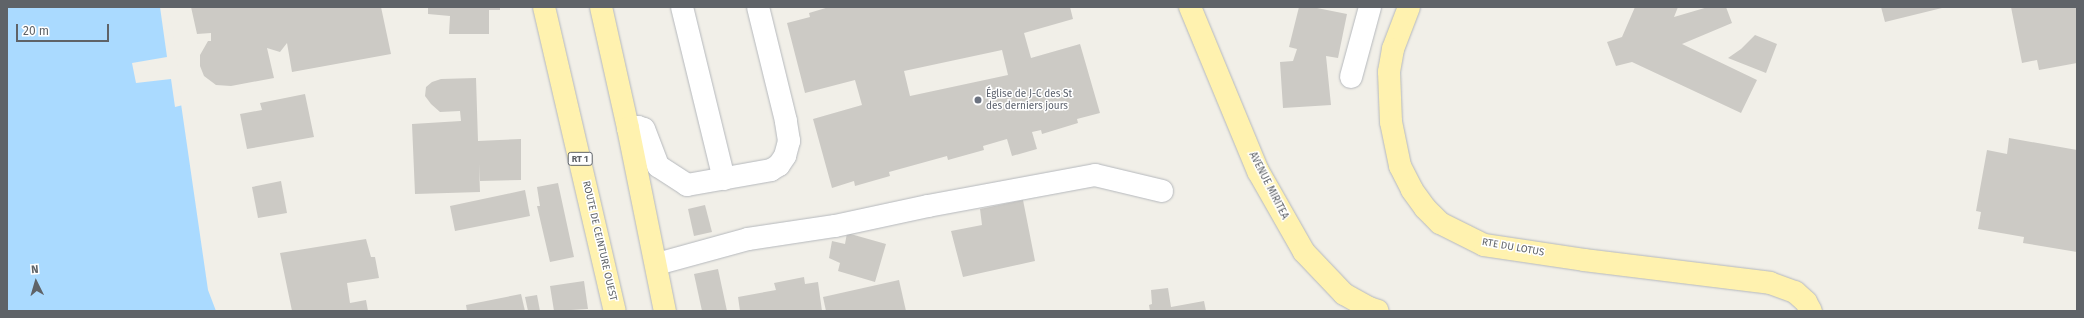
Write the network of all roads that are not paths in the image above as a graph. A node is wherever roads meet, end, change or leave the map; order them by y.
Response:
1 (544, 7) edge
2 (601, 7) edge
3 (682, 7) edge
4 (758, 7) edge
5 (1190, 7) edge
6 (1370, 7) edge
7 (1409, 7) edge
8 (1351, 77) dead end
9 (628, 128) junction
10 (724, 179) junction
11 (1162, 191) dead end
12 (657, 264) junction
13 (615, 311) edge
14 (665, 311) edge
15 (1378, 311) edge
16 (1811, 311) edge

1 - 13 main road, ROUTE DE CEINTURE OUEST / RT 1
2 - 9 main road
3 - 10 lane
4 - 10 lane
5 - 15 main road, AVENUE MIRITEA
6 - 8 lane
7 - 16 main road, RTE DU LOTUS
9 - 10 lane
9 - 12 main road
11 - 12 lane
12 - 14 main road

